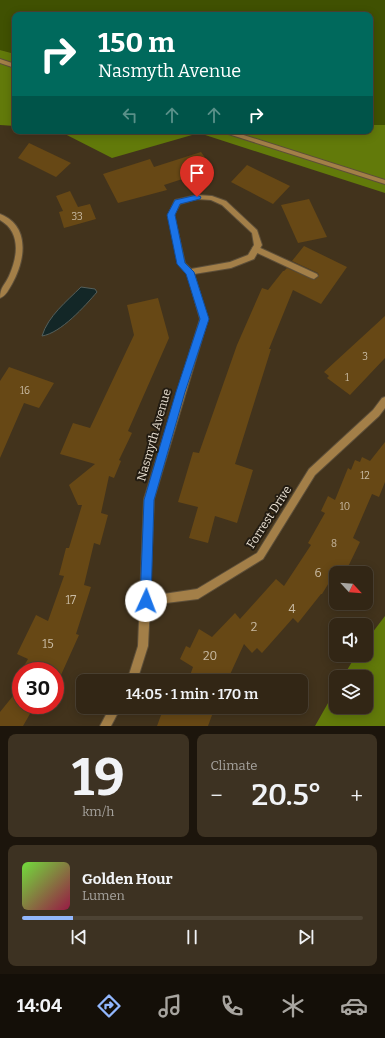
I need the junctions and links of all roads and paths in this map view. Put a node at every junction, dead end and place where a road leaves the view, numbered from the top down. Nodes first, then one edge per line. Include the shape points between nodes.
1 (0, 61) edge
2 (12, 65) edge
3 (233, 134) edge
4 (385, 182) edge
5 (0, 217) edge
6 (256, 248) junction
7 (190, 272) junction
8 (314, 276) dead end
9 (0, 296) edge
10 (385, 401) edge
11 (146, 601) junction
12 (134, 674) edge
13 (112, 714) edge
14 (105, 726) edge

1 - 2 street
3 - 4 street
5 - 9 street via 16,229 20,246 17,266
6 - 7 street via 251,257 231,265
6 - 7 street, Nasmyth Avenue via 258,245 255,232 224,203 212,198 197,197 177,202 171,215 182,264
6 - 8 street
7 - 11 street, Nasmyth Avenue via 204,319 149,500
10 - 11 street, Forrest Drive via 376,413 312,472 260,556 198,594
11 - 12 street, Nasmyth Avenue via 143,646
13 - 14 street

